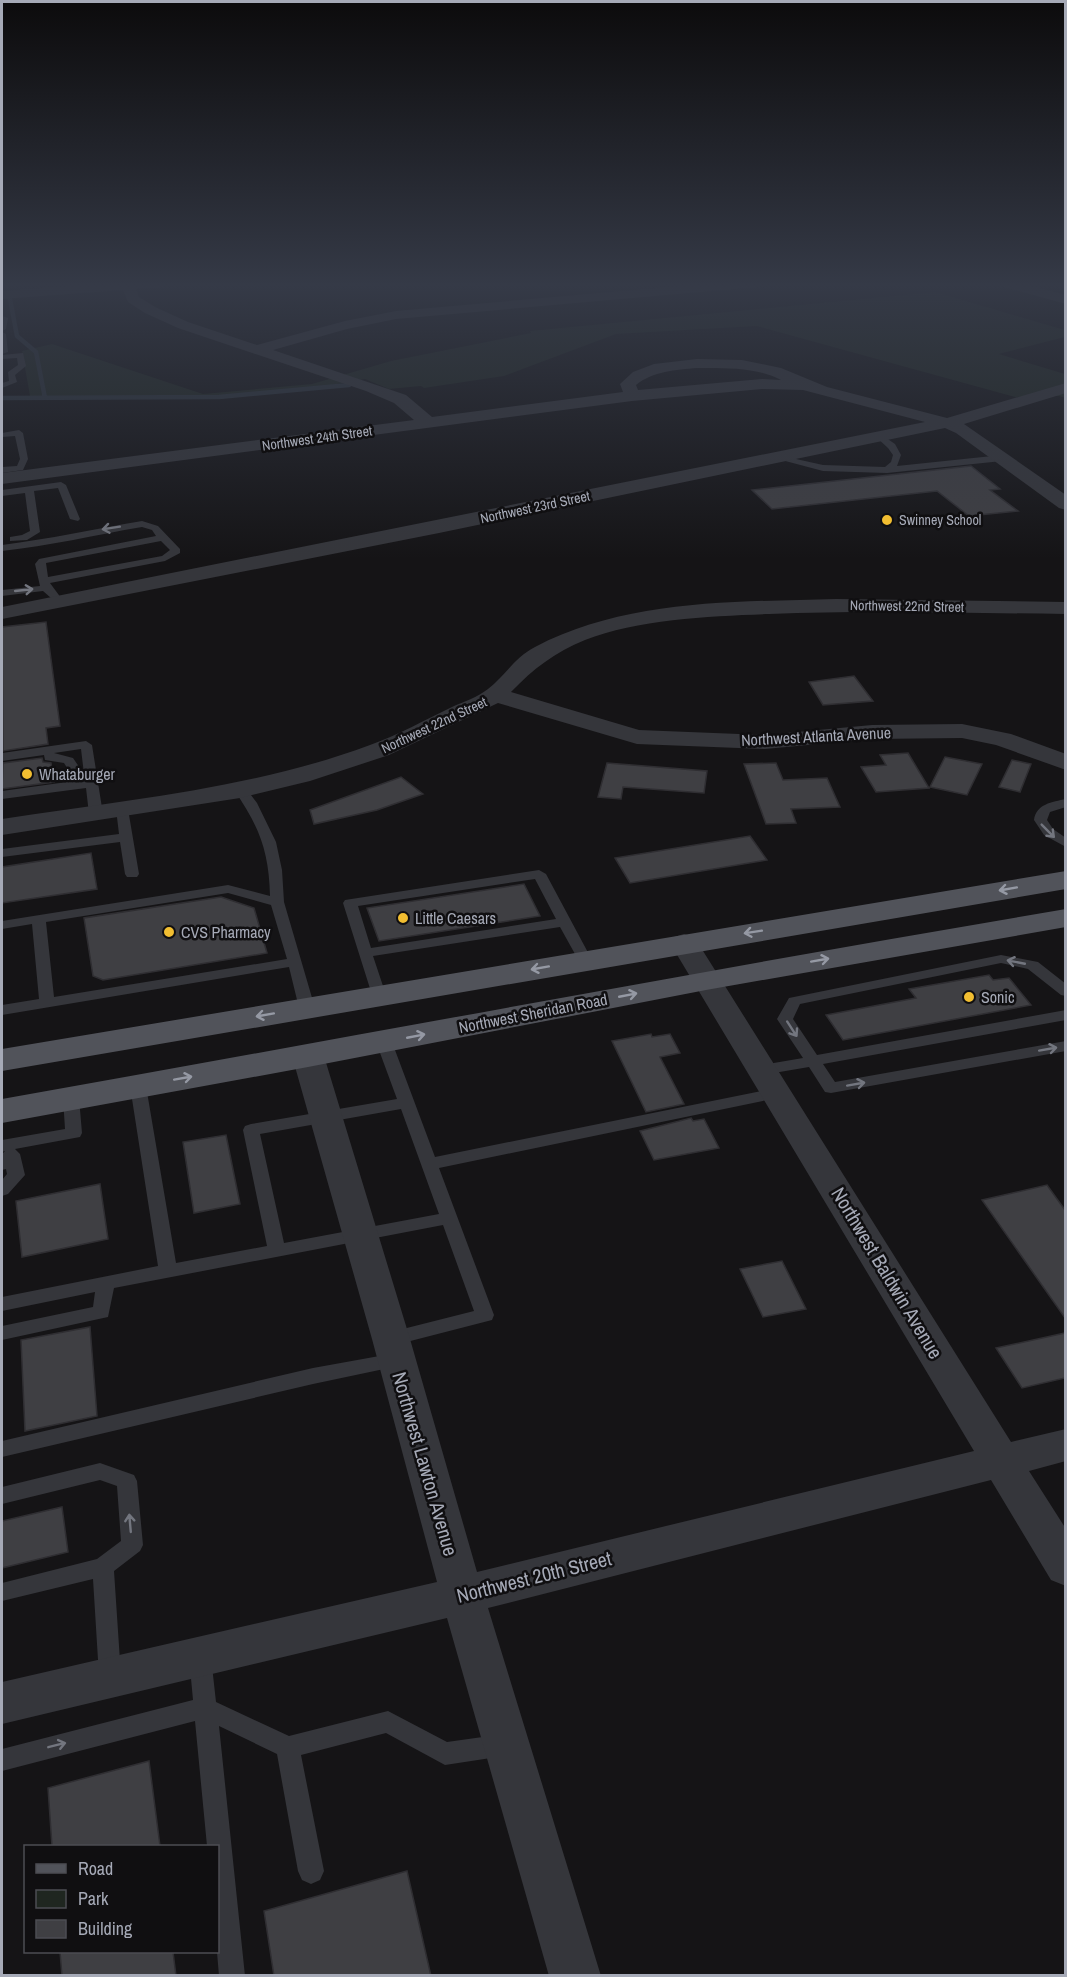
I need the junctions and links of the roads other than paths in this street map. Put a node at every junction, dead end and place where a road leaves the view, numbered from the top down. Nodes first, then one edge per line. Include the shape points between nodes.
1 (11, 375) edge
2 (333, 375) edge
3 (640, 375) edge
4 (784, 375) edge
5 (803, 385) junction
6 (2, 386) edge
7 (1065, 387) edge
8 (632, 396) junction
9 (429, 423) junction
10 (947, 423) junction
11 (879, 436) junction
12 (4, 438) edge
13 (778, 458) junction
14 (1002, 458) junction
15 (9, 461) dead end
16 (887, 470) junction
17 (16, 476) edge
18 (1031, 477) junction
19 (1056, 477) dead end
20 (2, 493) edge
21 (1065, 504) edge
22 (75, 519) dead end
23 (164, 537) junction
24 (2, 540) edge
25 (2, 548) edge
26 (134, 564) junction
27 (151, 584) junction
28 (49, 590) junction
29 (2, 593) edge
30 (1065, 608) edge
31 (2, 613) edge
32 (496, 695) junction
33 (2, 757) edge
34 (2, 762) edge
35 (1065, 763) edge
36 (92, 783) junction
37 (71, 786) junction
38 (240, 790) junction
39 (2, 795) edge
40 (1065, 803) edge
41 (122, 809) junction
42 (96, 814) junction
43 (2, 827) edge
44 (126, 837) junction
45 (1065, 843) edge
46 (2, 854) edge
47 (132, 874) dead end
48 (1065, 879) edge
49 (277, 902) junction
50 (39, 919) junction
51 (1065, 919) edge
52 (564, 922) junction
53 (2, 925) edge
54 (684, 943) junction
55 (365, 953) junction
56 (585, 960) junction
57 (295, 963) junction
58 (706, 980) junction
59 (1065, 991) edge
60 (378, 995) junction
61 (47, 1002) junction
62 (307, 1008) junction
63 (2, 1010) edge
64 (1065, 1015) edge
65 (384, 1042) junction
66 (1065, 1046) edge
67 (308, 1056) junction
68 (2, 1060) edge
69 (812, 1061) junction
70 (769, 1082) junction
71 (138, 1086) junction
72 (71, 1098) junction
73 (407, 1103) junction
74 (2, 1111) edge
75 (325, 1118) junction
76 (4, 1155) edge
77 (429, 1164) junction
78 (2, 1190) edge
79 (449, 1218) junction
80 (358, 1236) junction
81 (277, 1251) junction
82 (168, 1271) junction
83 (106, 1283) junction
84 (2, 1304) edge
85 (2, 1333) edge
86 (394, 1350) junction
87 (1065, 1445) edge
88 (2, 1449) edge
89 (1002, 1461) junction
90 (2, 1495) edge
91 (103, 1567) junction
92 (1065, 1567) edge
93 (2, 1592) edge
94 (462, 1595) junction
95 (200, 1657) junction
96 (110, 1678) junction
97 (2, 1703) edge
98 (205, 1708) junction
99 (507, 1745) junction
100 (288, 1747) junction
101 (2, 1760) edge
102 (219, 1845) edge
103 (219, 1847) edge
104 (311, 1871) dead end
105 (232, 1976) edge
106 (575, 1976) edge

1 - 6 lane via 13,382
2 - 9 street via 400,399
3 - 8 street, Northwest 24th Street via 628,384
4 - 5 street, Northwest 24th Street
5 - 8 street, Northwest 24th Street via 762,384
5 - 10 street, Northwest 24th Street
7 - 10 street, Northwest 23rd Street
8 - 9 street, Northwest 24th Street
9 - 17 street, Northwest 24th Street
10 - 11 street, Northwest 23rd Street
10 - 14 street, Northwest 24th Street
11 - 13 street, Northwest 23rd Street
11 - 16 lane via 897,455
12 - 17 lane via 19,433
13 - 16 lane via 823,468
13 - 27 street, Northwest 23rd Street
14 - 16 lane
14 - 18 street, Northwest 24th Street
15 - 17 lane
17 - 20 lane
17 - 22 lane via 61,486
17 - 24 lane via 35,532 24,538
18 - 19 street
18 - 21 street, Northwest 24th Street
23 -> 25 lane via 155,528 142,524
23 - 26 lane via 176,551 173,555
23 - 28 lane via 44,561 40,564
26 - 27 lane
26 - 28 lane
27 - 28 street, Northwest 23rd Street
29 -> 28 lane
28 - 31 street, Northwest 23rd Street
30 - 32 street, Northwest 22nd Street via 836,604 716,609 621,622 577,635 540,653
32 - 35 street, Northwest Atlanta Avenue via 637,737 765,742 872,732 962,731 1002,739
32 - 38 street, Northwest 22nd Street via 380,750 301,776
33 - 36 lane via 86,745
34 - 37 lane via 68,758 76,765 79,777
36 - 37 lane
36 - 42 lane
37 - 39 lane
38 - 41 street, Northwest 22nd Street
38 - 49 lane via 257,810 269,837 274,853
40 -> 45 lane via 1048,807 1039,819 1047,833
41 - 42 street, Northwest 22nd Street
41 - 44 lane
42 - 43 street, Northwest 22nd Street
44 - 46 lane
44 - 47 lane
48 -> 54 main road
49 - 50 lane via 228,889
49 - 57 lane
50 - 53 lane
50 - 61 lane
58 -> 51 main road, Northwest Sheridan Road
52 - 55 lane
52 - 55 lane via 539,874 350,903
52 - 56 lane
54 - 56 main road
54 - 58 street, Northwest Baldwin Avenue
55 - 60 lane
56 -> 60 main road
57 - 61 lane
57 - 62 lane
65 -> 58 main road, Northwest Sheridan Road
58 - 70 street, Northwest Baldwin Avenue
59 -> 69 lane via 1033,965 1001,959 794,1001 785,1019
60 - 62 main road
61 - 63 lane
62 -> 68 main road
64 - 69 lane
65 - 67 main road, Northwest Sheridan Road
65 - 73 lane
69 -> 66 lane via 831,1088
71 -> 67 main road, Northwest Sheridan Road
67 - 75 street, Northwest Lawton Avenue
69 - 70 lane
70 - 77 lane
70 - 89 street, Northwest Baldwin Avenue
71 - 72 main road, Northwest Sheridan Road
71 - 82 lane
72 - 74 main road, Northwest Sheridan Road
72 - 76 lane via 74,1133 29,1140
73 - 75 lane
73 - 77 lane
75 - 80 street, Northwest Lawton Avenue
75 - 81 lane via 251,1130
76 - 78 lane via 16,1175
77 - 79 lane
79 - 80 lane
79 - 86 lane via 485,1315
80 - 81 lane
80 - 86 street, Northwest Lawton Avenue
81 - 82 lane
82 - 83 lane
83 - 84 lane
83 - 85 lane via 101,1312
86 - 88 lane via 312,1376
86 - 94 street, Northwest Lawton Avenue
87 - 89 street, Northwest 20th Street
89 - 92 street, Northwest Baldwin Avenue
89 - 94 street, Northwest 20th Street
91 -> 90 lane via 132,1545 127,1481 100,1471
91 - 93 lane
91 - 96 lane
94 - 95 street, Northwest 20th Street
94 - 99 street, Northwest Lawton Avenue
95 - 96 street, Northwest 20th Street
95 - 98 lane
96 - 97 street, Northwest 20th Street
98 - 100 lane
101 -> 98 lane
98 - 102 lane
99 - 100 lane via 445,1754 388,1722
99 - 106 street, Northwest Lawton Avenue
100 - 104 lane
103 - 105 lane

